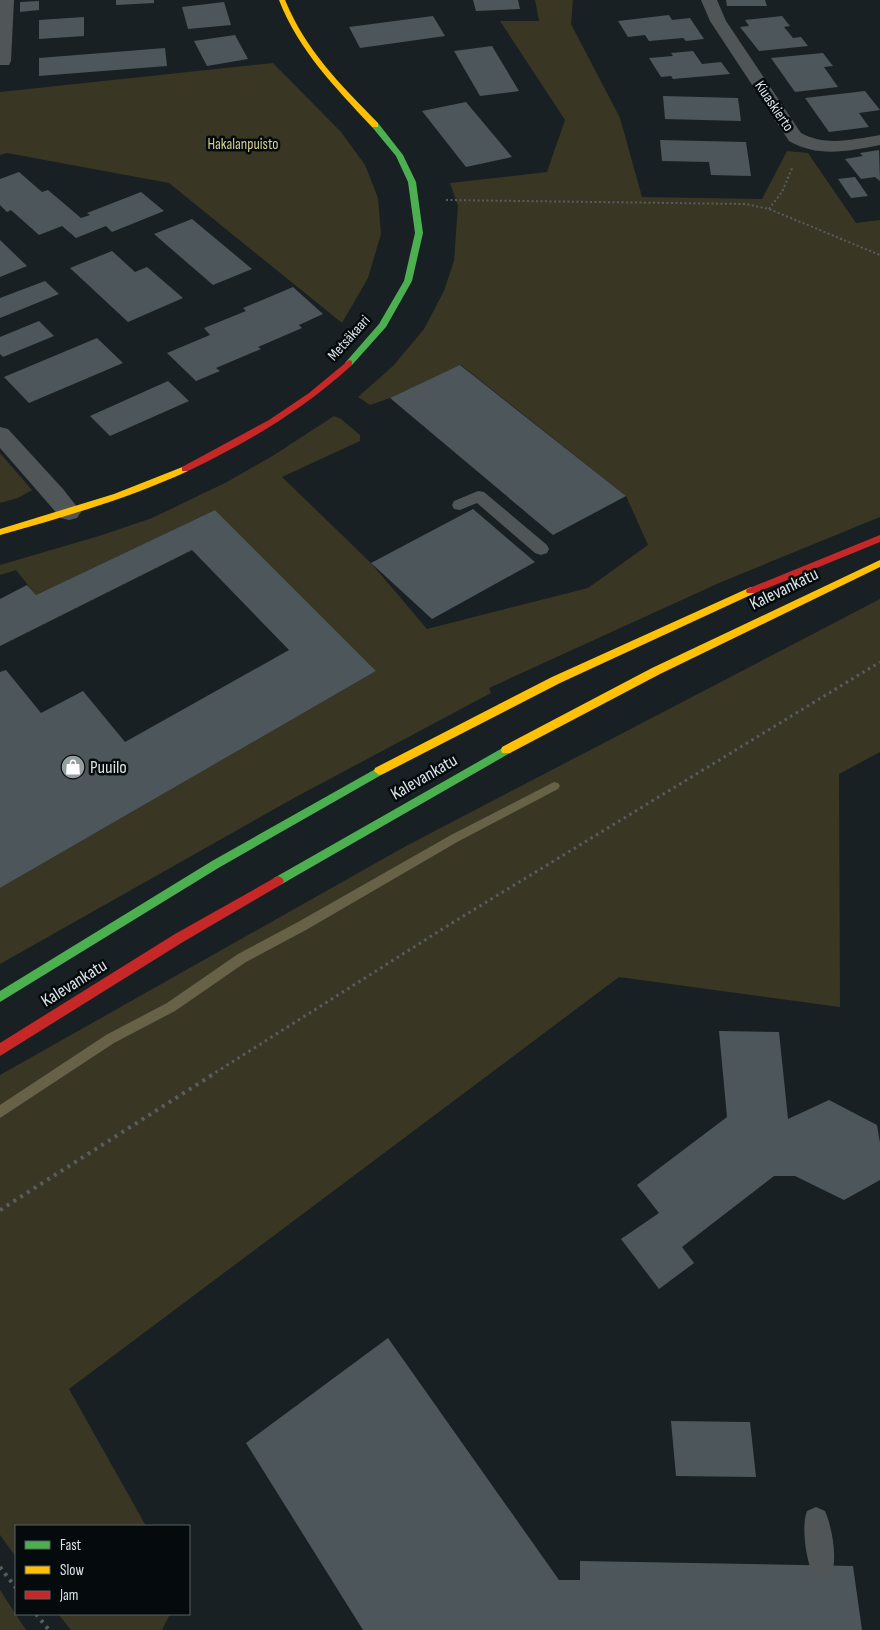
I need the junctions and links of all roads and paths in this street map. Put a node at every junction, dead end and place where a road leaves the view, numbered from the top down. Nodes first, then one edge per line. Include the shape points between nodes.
1 (6, 0) edge
2 (282, 0) edge
3 (709, 0) edge
4 (3, 61) dead end
5 (880, 140) edge
6 (802, 143) junction
7 (447, 209) dead end
8 (769, 209) junction
9 (880, 255) edge
10 (0, 434) edge
11 (460, 505) dead end
12 (69, 512) junction
13 (0, 532) edge
14 (880, 538) edge
15 (541, 549) dead end
16 (880, 563) edge
17 (880, 662) edge
18 (0, 997) edge
19 (0, 1050) edge
20 (0, 1210) edge
21 (816, 1520) dead end
22 (822, 1566) dead end
23 (0, 1567) edge
24 (15, 1587) edge
25 (37, 1615) edge
26 (48, 1630) edge

1 - 4 street
2 - 12 main road, Metsäkaari via 298,38 310,56 388,140 405,165 417,201 420,229 410,275 393,311 363,347 337,374 304,400 228,448 168,477
3 - 6 street, Kiuaskierto via 718,21
5 - 6 street, Kiuaskierto via 833,146
6 - 8 path via 782,192
7 - 8 path via 445,200 746,204
8 - 9 path
10 - 12 street
11 - 15 lane via 478,496
12 - 13 main road, Metsäkaari
14 - 18 main road, Kalevankatu via 698,614 500,708 246,846
16 - 19 main road, Kalevankatu via 532,735 179,938
17 - 20 path via 452,923
21 - 22 lane
23 - 24 path
25 - 26 path

